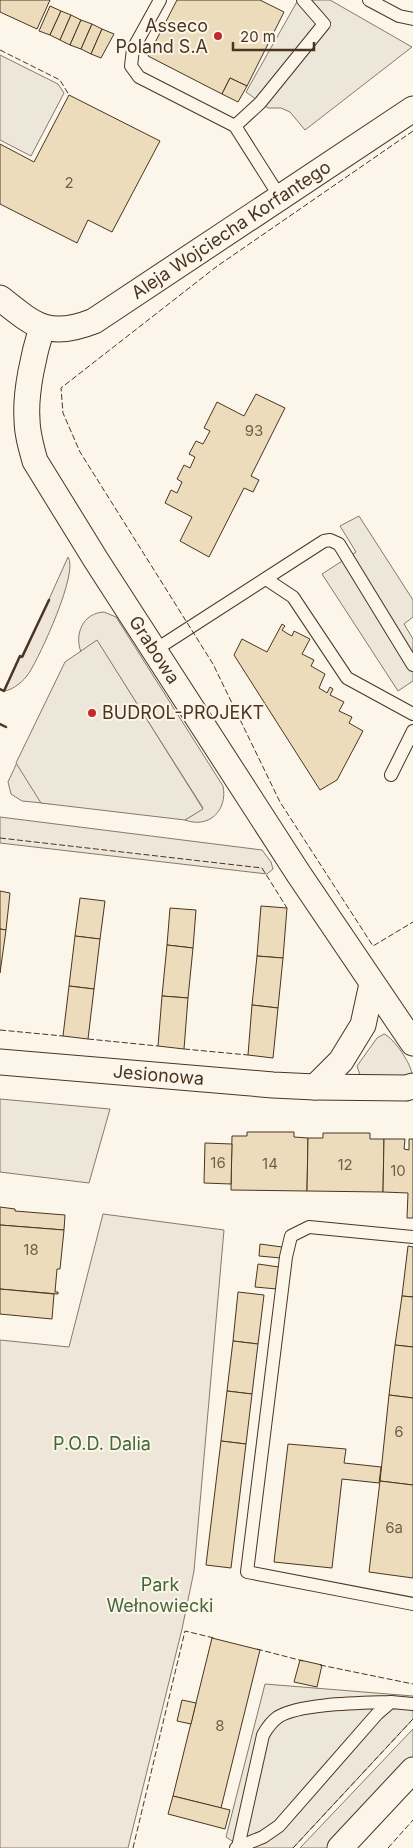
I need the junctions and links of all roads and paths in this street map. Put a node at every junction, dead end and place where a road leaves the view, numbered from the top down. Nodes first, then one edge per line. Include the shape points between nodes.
1 (160, 0) edge
2 (303, 0) edge
3 (369, 0) edge
4 (413, 20) edge
5 (413, 110) edge
6 (235, 126) junction
7 (280, 197) junction
8 (0, 298) edge
9 (42, 328) junction
10 (266, 578) junction
11 (155, 650) junction
12 (413, 665) edge
13 (413, 714) edge
14 (413, 731) edge
15 (391, 775) dead end
16 (372, 984) junction
17 (413, 1044) edge
18 (0, 1062) edge
19 (413, 1086) edge
20 (315, 1087) junction
21 (413, 1237) edge
22 (413, 1604) edge
23 (391, 1702) junction
24 (413, 1704) edge
25 (413, 1770) edge
26 (237, 1847) edge
27 (340, 1848) edge

1 - 6 lane via 133,49 131,66 139,77
2 - 6 lane via 324,24 260,103
3 - 4 lane
5 - 7 street, Aleja Wojciecha Korfantego
6 - 7 lane
7 - 9 street, Aleja Wojciecha Korfantego via 94,320 63,330
8 - 9 street
9 - 11 street, Grabowa via 26,420 35,461
10 - 11 lane
10 - 12 lane via 324,541 339,544
10 - 13 lane via 293,597 347,678
11 - 16 street, Grabowa
14 - 15 lane
16 - 17 street, Grabowa
16 - 20 street via 363,1025 341,1062
18 - 20 street, Jesionowa
19 - 20 street, Jesionowa
21 - 22 lane via 309,1227 291,1236 247,1572
23 - 24 lane
23 - 26 lane via 280,1826
23 - 26 lane via 342,1704 291,1711 278,1717 263,1735
25 - 27 street

